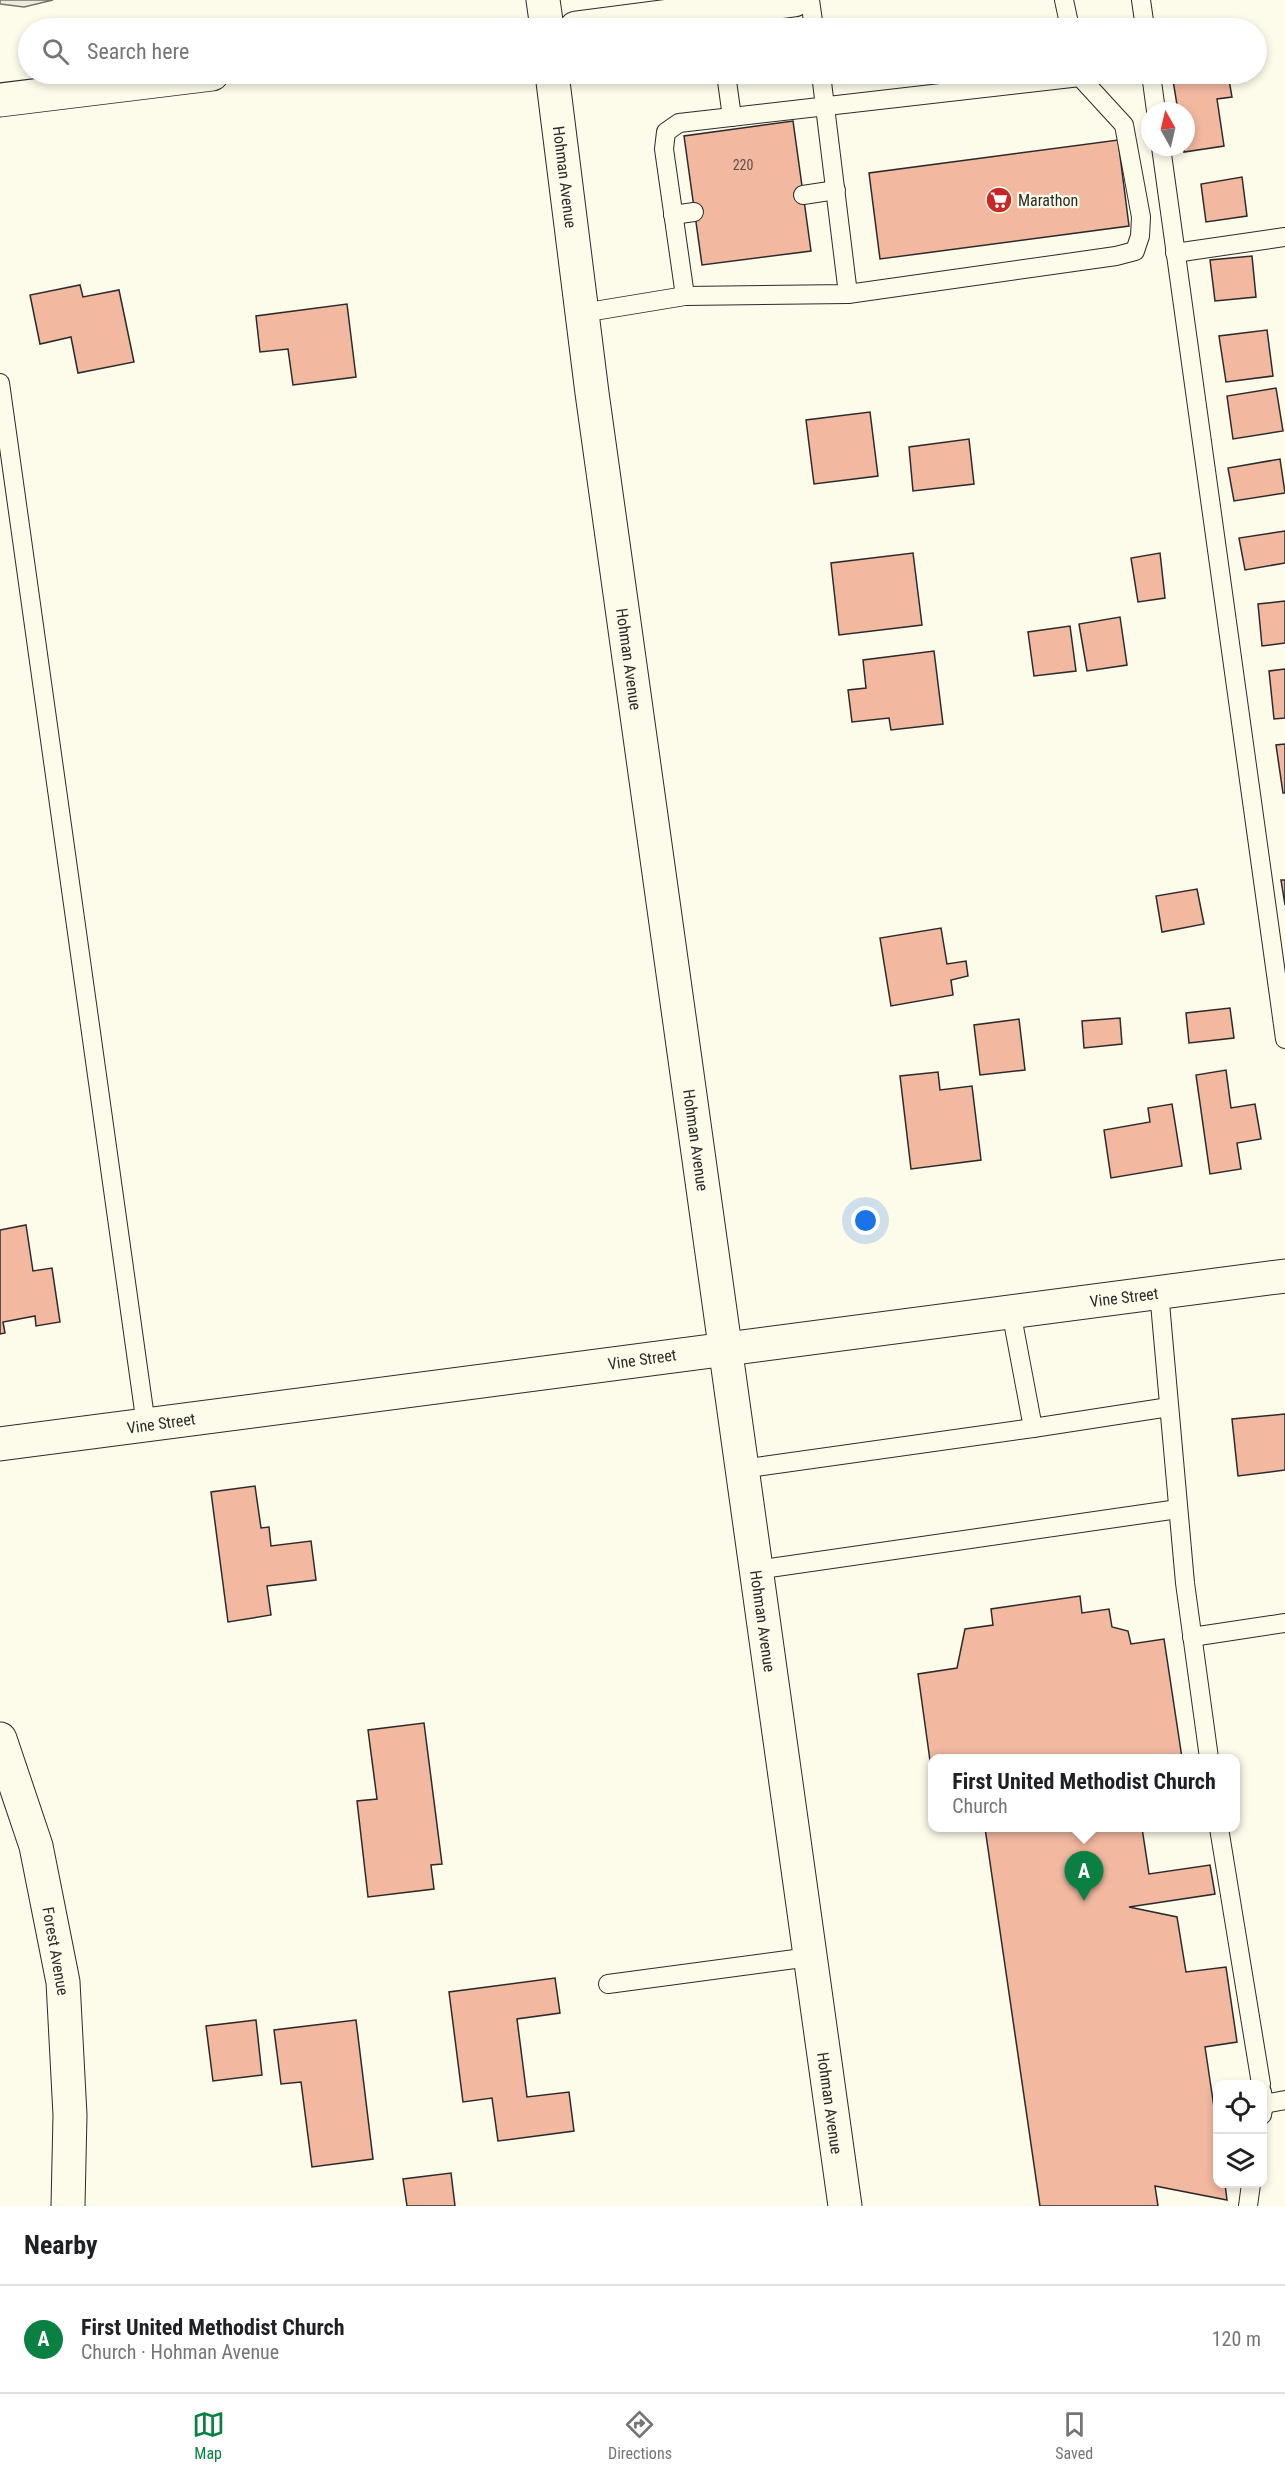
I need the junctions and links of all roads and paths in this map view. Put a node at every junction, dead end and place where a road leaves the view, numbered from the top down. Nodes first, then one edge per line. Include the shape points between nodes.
1 (543, 0) edge
2 (794, 0) edge
3 (810, 0) edge
4 (1064, 0) edge
5 (1141, 0) edge
6 (546, 18) edge
7 (722, 18) edge
8 (813, 18) edge
9 (1068, 18) edge
10 (1144, 18) edge
11 (130, 84) edge
12 (553, 84) edge
13 (727, 84) edge
14 (822, 84) edge
15 (1005, 84) edge
16 (1087, 84) edge
17 (1152, 84) edge
18 (0, 100) edge
19 (1155, 102) edge
20 (825, 106) junction
21 (732, 117) junction
22 (1162, 156) edge
23 (836, 190) junction
24 (803, 195) dead end
25 (694, 212) dead end
26 (673, 215) junction
27 (1285, 237) edge
28 (1175, 253) junction
29 (848, 294) junction
30 (685, 296) junction
31 (582, 313) junction
32 (0, 382) edge
33 (1285, 1040) edge
34 (1285, 1276) edge
35 (1160, 1292) junction
36 (1011, 1311) junction
37 (725, 1348) junction
38 (1168, 1407) junction
39 (147, 1425) junction
40 (1034, 1428) junction
41 (0, 1444) edge
42 (742, 1469) junction
43 (1178, 1509) junction
44 (756, 1570) junction
45 (1285, 1623) edge
46 (1192, 1636) junction
47 (0, 1739) edge
48 (1208, 1754) edge
49 (1220, 1832) edge
50 (810, 1957) junction
51 (608, 1984) dead end
52 (1260, 2080) edge
53 (1285, 2100) edge
54 (1267, 2103) edge
55 (1250, 2188) edge
56 (68, 2206) edge
57 (845, 2206) edge
58 (1248, 2206) edge

1 - 6 main road
2 - 7 main road
3 - 8 lane
4 - 9 lane
5 - 10 lane
11 - 18 main road
12 - 31 main road, Hohman Avenue
13 - 21 lane
14 - 20 lane
15 - 20 lane
16 - 29 lane via 1124,125 1141,217 1135,251
17 - 19 lane
20 - 21 lane
20 - 23 lane
21 - 26 lane via 679,123 666,132 664,149
22 - 28 lane
23 - 24 lane
23 - 29 lane
25 - 26 lane
26 - 30 lane
27 - 28 lane
28 - 33 lane
29 - 30 lane
30 - 31 lane
31 - 37 main road, Hohman Avenue
32 - 39 lane
34 - 35 main road, Vine Street
35 - 36 main road, Vine Street
35 - 38 lane
36 - 37 main road, Vine Street
36 - 40 lane
37 - 39 main road, Vine Street
37 - 42 main road, Hohman Avenue
38 - 40 lane
38 - 43 lane
39 - 41 main road, Vine Street
40 - 42 lane
42 - 44 main road, Hohman Avenue
43 - 44 lane
43 - 46 lane
44 - 50 main road, Hohman Avenue
45 - 46 lane
46 - 48 lane
47 - 56 main road, Forest Avenue via 36,1846 63,1982 70,2115
49 - 52 lane
50 - 51 lane
50 - 57 main road, Hohman Avenue
53 - 54 lane
55 - 58 lane

